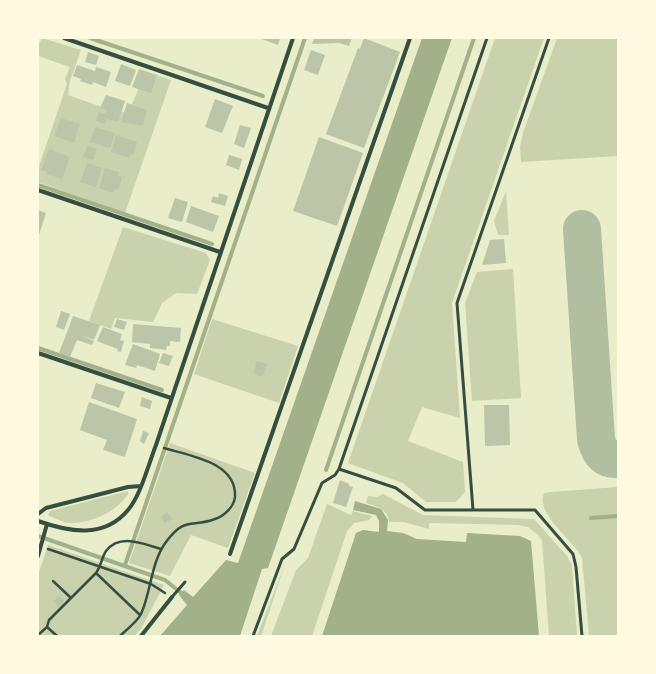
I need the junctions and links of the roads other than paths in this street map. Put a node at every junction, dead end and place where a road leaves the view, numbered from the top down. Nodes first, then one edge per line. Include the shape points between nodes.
1 (64, 38) edge
2 (293, 38) edge
3 (410, 38) edge
4 (487, 38) edge
5 (549, 38) edge
6 (268, 108) junction
7 (38, 190) edge
8 (220, 252) junction
9 (38, 353) edge
10 (171, 398) junction
11 (339, 469) junction
12 (141, 486) junction
13 (474, 510) junction
14 (38, 514) edge
15 (38, 521) edge
16 (47, 526) junction
17 (230, 554) dead end
18 (38, 556) edge
19 (185, 582) dead end
20 (172, 597) joint
21 (141, 636) edge
22 (253, 636) edge
23 (582, 636) edge

1 - 6 street
2 - 6 street
3 - 17 street
4 - 11 lane
5 - 13 lane via 457,303
6 - 8 street
7 - 8 street
8 - 10 street
9 - 10 street
10 - 12 street
11 - 13 lane via 396,488 425,510
11 - 22 lane via 335,476 322,483 294,549 282,558
12 - 14 street via 46,508
12 - 16 street via 129,510 111,523 92,531
13 - 23 lane via 535,510 562,541 573,554 576,567
15 - 16 street
16 - 18 street
19 - 20 lane
20 - 21 street

